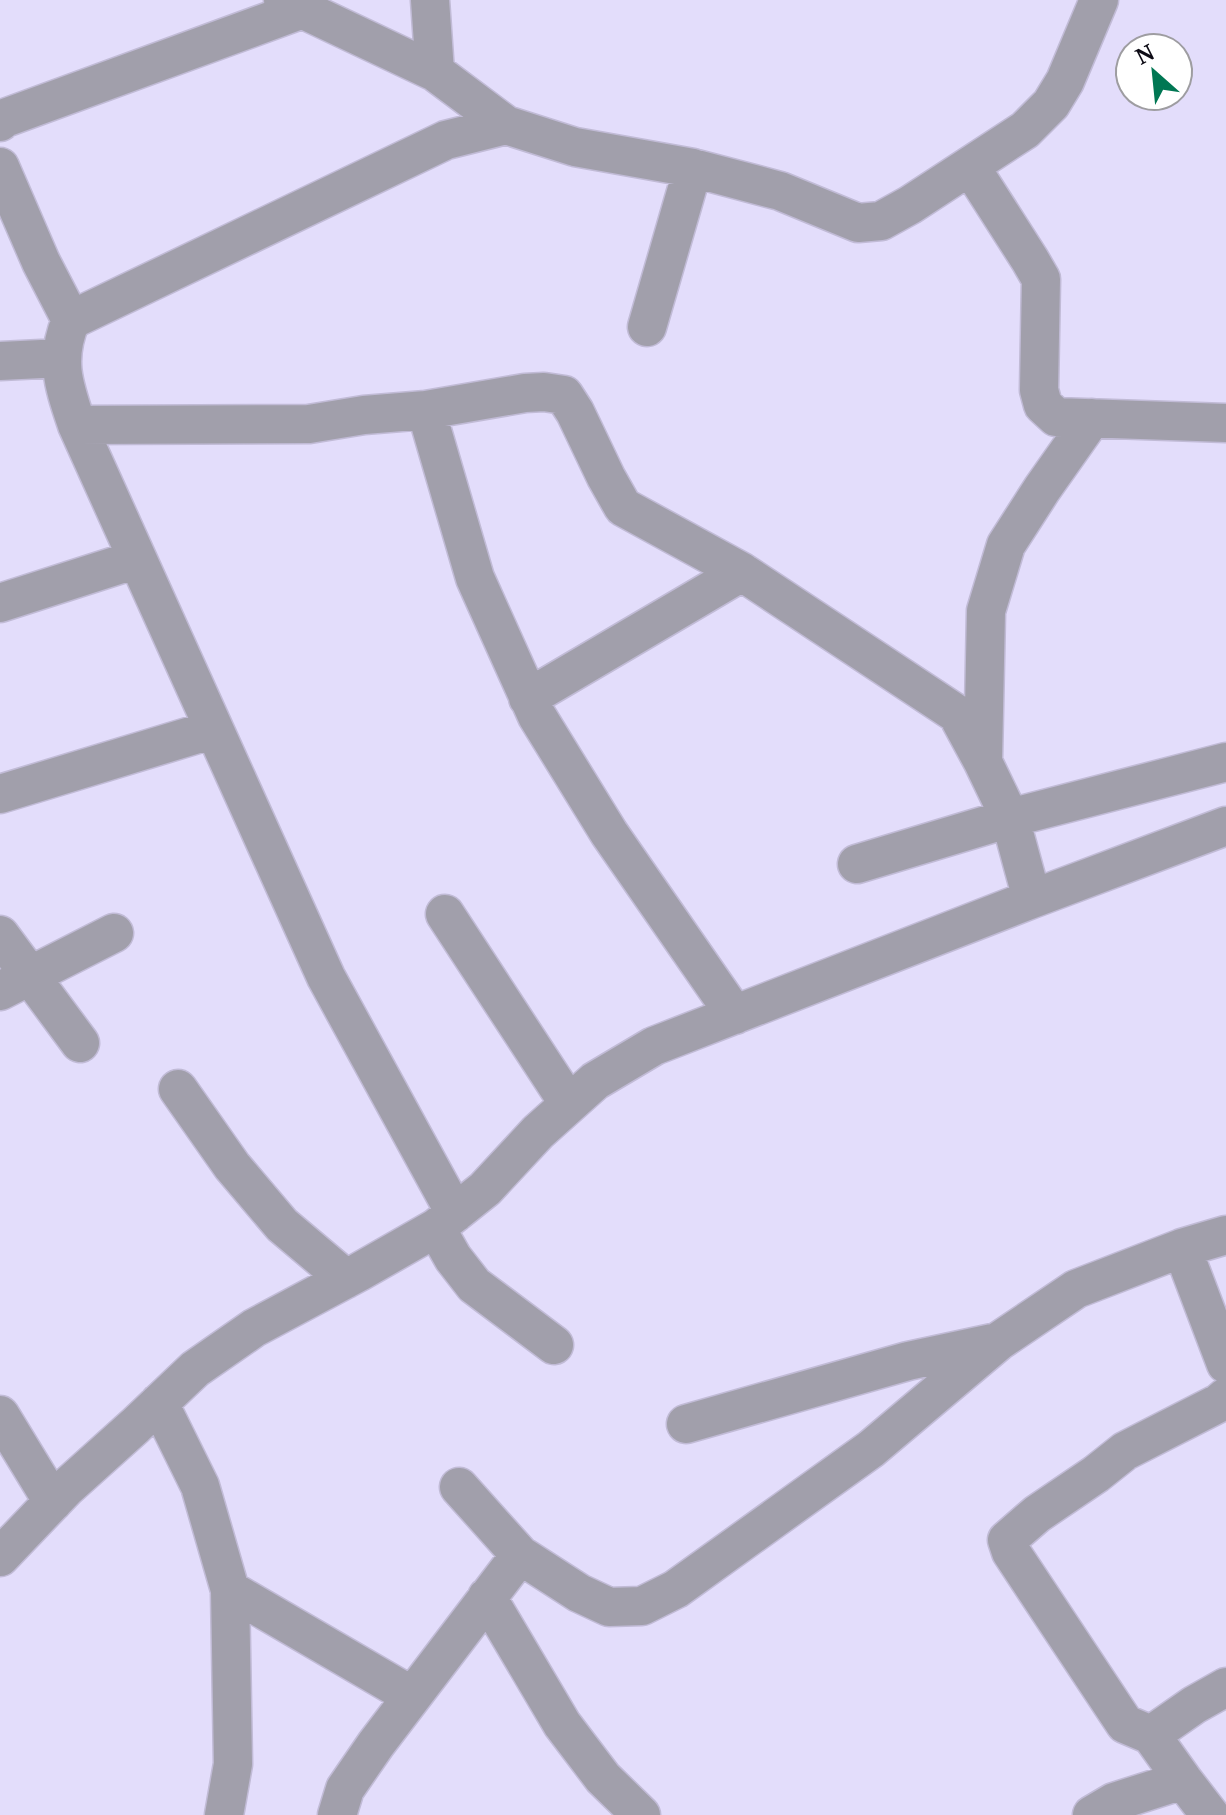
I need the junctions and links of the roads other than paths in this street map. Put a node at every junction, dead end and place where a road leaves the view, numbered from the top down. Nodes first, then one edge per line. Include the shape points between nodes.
1 (430, 0) edge
2 (1099, 0) edge
3 (293, 5) edge
4 (435, 72) junction
5 (0, 122) edge
6 (506, 125) junction
7 (970, 166) junction
8 (0, 167) edge
9 (693, 168) junction
10 (71, 320) junction
11 (647, 327) dead end
12 (62, 358) junction
13 (0, 361) edge
14 (426, 410) junction
15 (1092, 418) junction
16 (1226, 423) edge
17 (77, 425) junction
18 (137, 559) junction
19 (742, 572) junction
20 (0, 603) edge
21 (528, 698) junction
22 (214, 729) junction
23 (983, 762) junction
24 (1226, 762) edge
25 (0, 794) edge
26 (1010, 818) junction
27 (1226, 826) edge
28 (857, 864) dead end
29 (1032, 899) junction
30 (445, 914) dead end
31 (114, 933) dead end
32 (0, 935) edge
33 (15, 983) edge
34 (735, 1015) junction
35 (80, 1043) dead end
36 (178, 1089) dead end
37 (569, 1104) junction
38 (446, 1220) junction
39 (1226, 1235) edge
40 (1182, 1248) junction
41 (346, 1279) junction
42 (999, 1341) junction
43 (554, 1345) dead end
44 (1226, 1364) edge
45 (1226, 1397) edge
46 (159, 1403) junction
47 (0, 1415) edge
48 (686, 1424) dead end
49 (459, 1487) dead end
50 (53, 1502) junction
51 (520, 1555) junction
52 (0, 1557) edge
53 (230, 1590) junction
54 (487, 1597) junction
55 (1226, 1687) edge
56 (412, 1696) junction
57 (1151, 1735) junction
58 (1183, 1780) junction
59 (224, 1815) edge
60 (337, 1815) edge
61 (641, 1815) edge
62 (1092, 1815) edge
63 (1210, 1815) edge

1 - 4 street
2 - 7 street via 1051,104 1025,130
3 - 4 street
3 - 5 street
4 - 6 street
6 - 9 street via 575,147
6 - 10 street via 446,140
7 - 9 street via 881,221 858,223 780,191
7 - 15 street via 1041,279 1043,405 1056,417
8 - 10 street
9 - 11 street
10 - 12 street
12 - 13 street
12 - 17 street via 64,387
14 - 17 street via 309,424
14 - 19 street via 525,393 564,395 623,507
14 - 21 street via 475,578
15 - 16 street
15 - 23 street via 1006,545 986,611
17 - 18 street
18 - 20 street
18 - 22 street
19 - 21 street
19 - 23 street via 957,714
21 - 34 street via 609,833
22 - 25 street
22 - 38 street via 326,977
23 - 26 street
24 - 26 street
26 - 28 street
26 - 29 street
27 - 29 street
29 - 34 street
30 - 37 street
31 - 33 street
32 - 33 street
33 - 35 street
34 - 37 street via 654,1046 595,1081
36 - 41 street via 282,1225
37 - 38 street via 485,1189
38 - 41 street
38 - 43 street via 453,1258 474,1285
39 - 40 street
40 - 42 street via 1076,1289
40 - 44 street
41 - 46 street via 254,1328 195,1369
42 - 48 street
42 - 51 street via 871,1449 676,1589 642,1606 609,1607
45 - 57 street via 1125,1451 1007,1540 1125,1724
46 - 50 street
46 - 53 street via 200,1486
47 - 50 street
49 - 51 street
50 - 52 street
51 - 54 street
53 - 56 street
53 - 59 street via 233,1764
54 - 56 street
54 - 61 street via 562,1724 603,1778
55 - 57 street
56 - 60 street via 345,1789
57 - 58 street
58 - 62 street via 1114,1802
58 - 63 street

